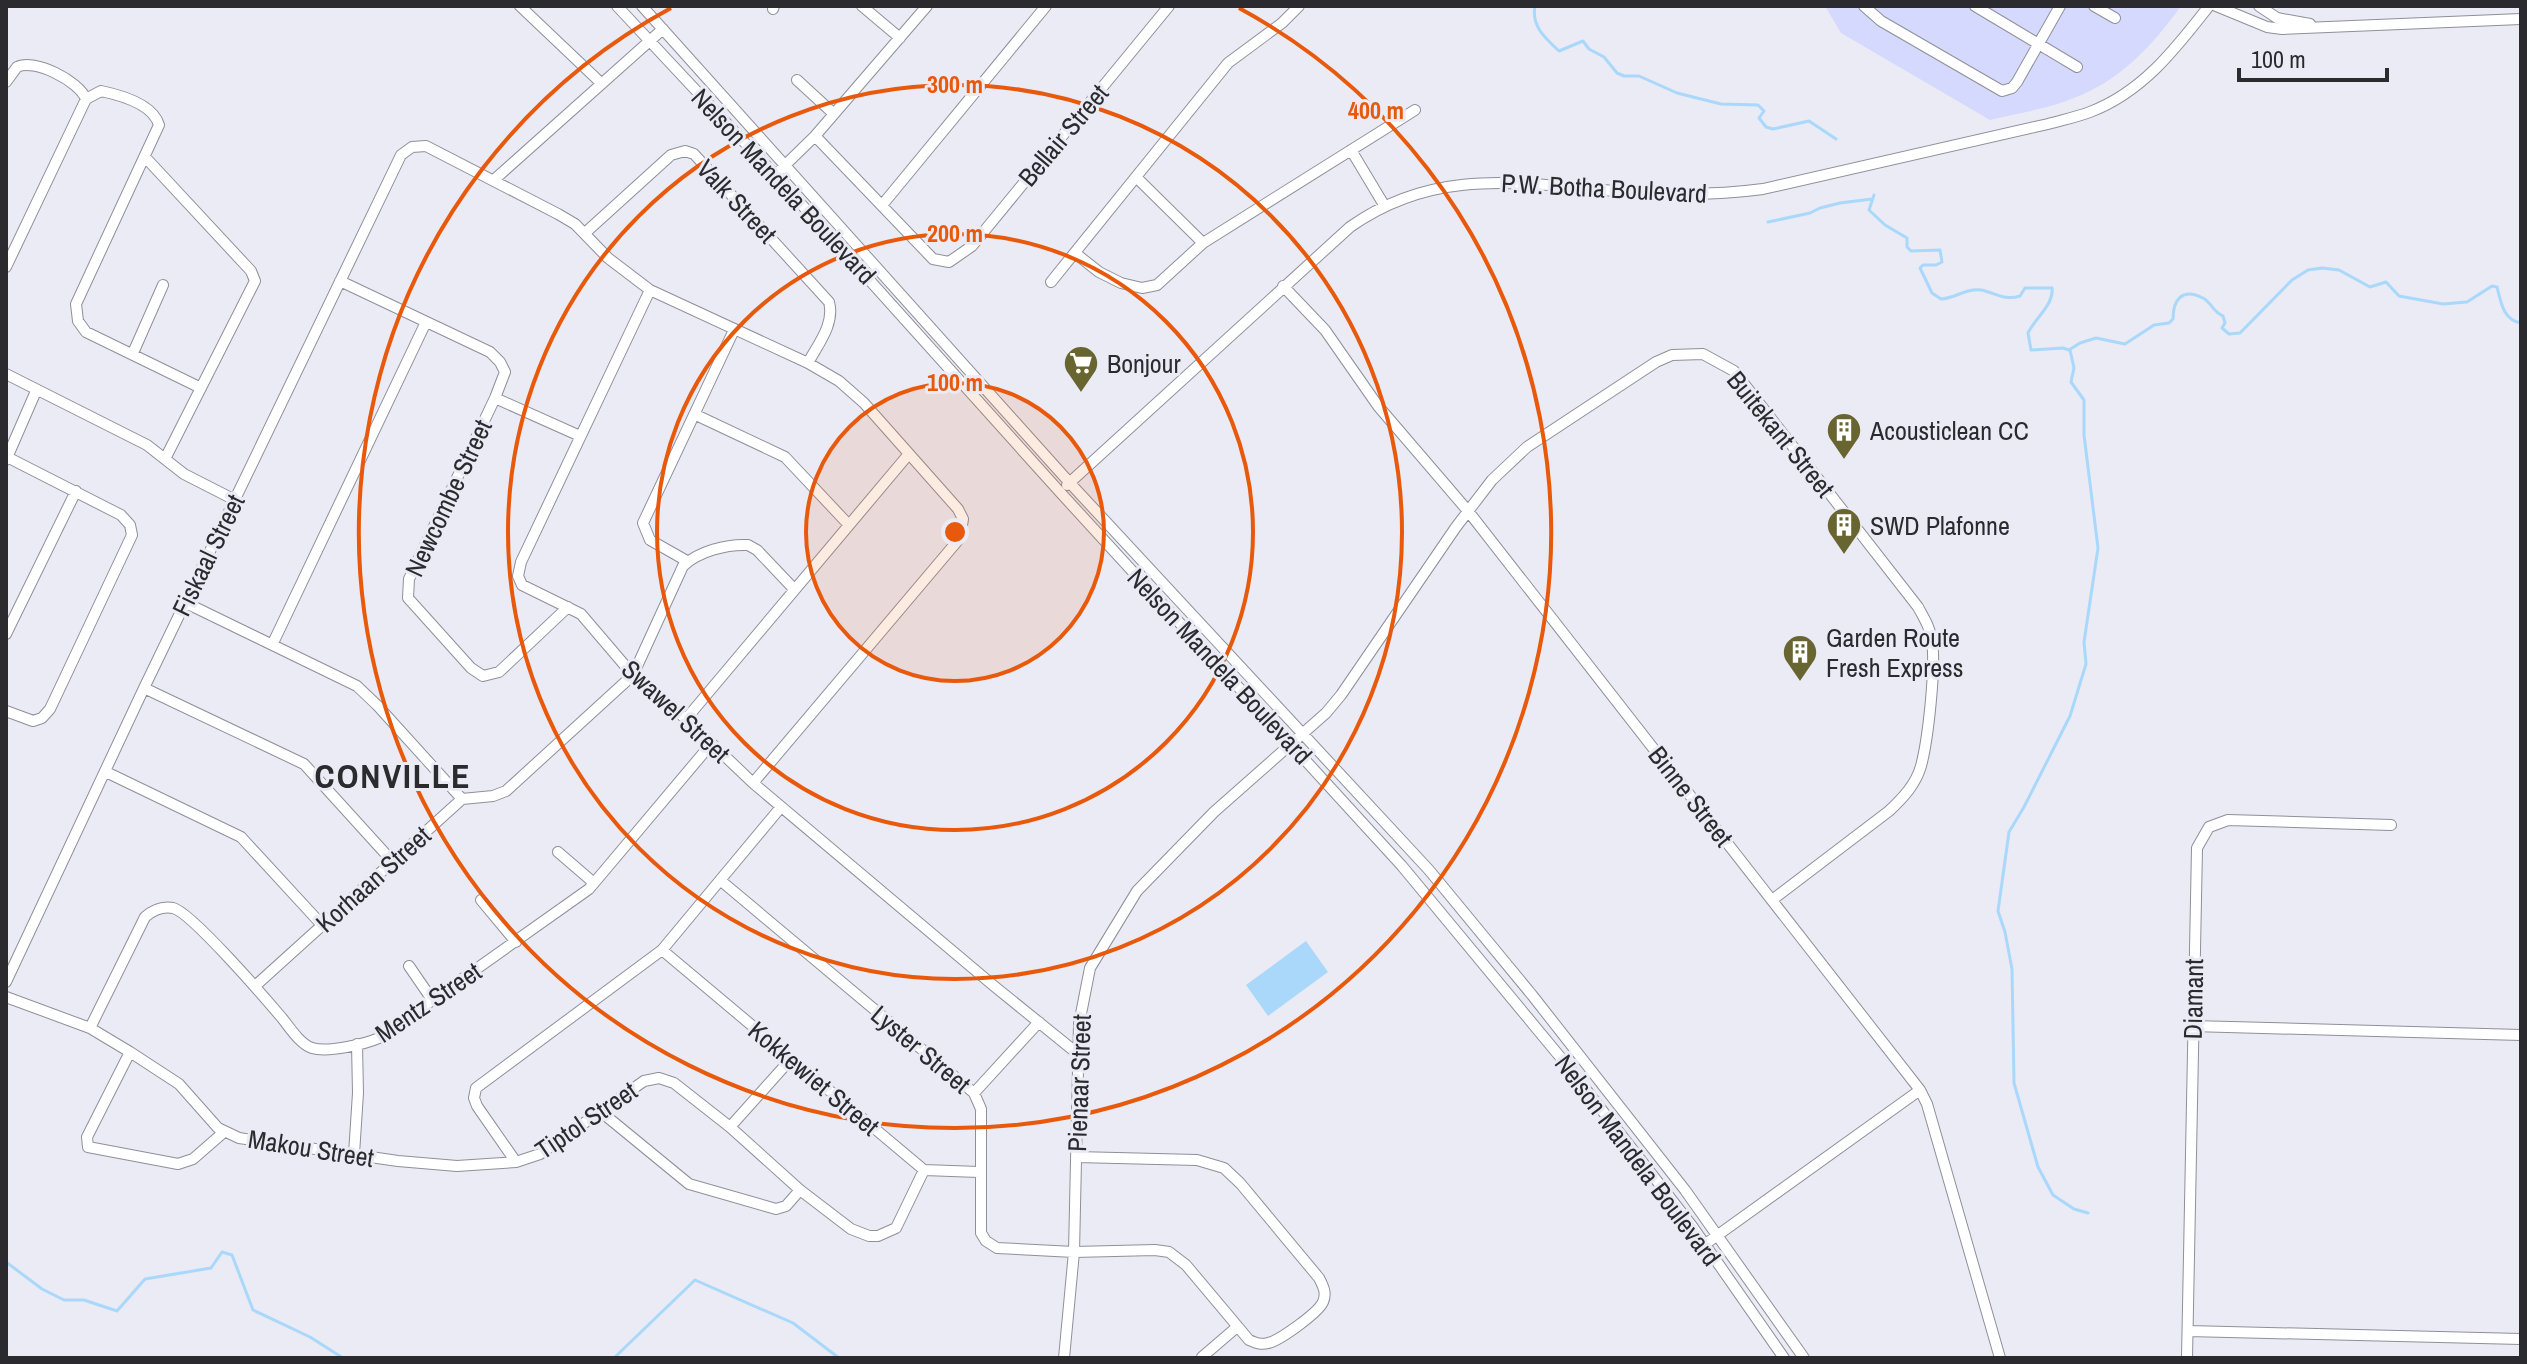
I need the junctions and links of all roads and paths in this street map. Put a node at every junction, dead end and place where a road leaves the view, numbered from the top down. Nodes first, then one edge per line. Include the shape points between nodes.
1 (520, 6) edge
2 (617, 6) edge
3 (642, 6) edge
4 (862, 6) edge
5 (927, 6) edge
6 (1046, 6) edge
7 (1169, 6) edge
8 (1299, 6) edge
9 (1864, 6) edge
10 (1975, 6) edge
11 (2060, 6) edge
12 (2094, 6) edge
13 (2209, 6) edge
14 (2216, 6) edge
15 (2259, 6) edge
16 (2115, 18) dead end
17 (2521, 19) edge
18 (2328, 26) junction
19 (663, 29) junction
20 (900, 38) junction
21 (650, 41) junction
22 (2038, 44) junction
23 (2077, 67) dead end
24 (797, 80) dead end
25 (6, 82) edge
26 (601, 83) junction
27 (86, 99) junction
28 (1415, 110) dead end
29 (834, 114) junction
30 (815, 136) junction
31 (1351, 150) junction
32 (145, 157) junction
33 (786, 165) junction
34 (775, 175) junction
35 (1137, 178) junction
36 (495, 179) junction
37 (883, 204) junction
38 (1384, 205) junction
39 (585, 233) junction
40 (1203, 243) junction
41 (1075, 253) junction
42 (6, 267) edge
43 (340, 281) junction
44 (1051, 282) dead end
45 (163, 285) dead end
46 (1283, 286) junction
47 (650, 290) junction
48 (900, 293) junction
49 (890, 302) junction
50 (426, 322) junction
51 (734, 330) junction
52 (133, 353) junction
53 (808, 363) junction
54 (971, 372) junction
55 (6, 374) edge
56 (961, 381) junction
57 (201, 388) junction
58 (36, 391) junction
59 (495, 398) junction
60 (696, 415) junction
61 (580, 436) junction
62 (908, 455) junction
63 (7, 459) edge
64 (165, 459) junction
65 (1069, 482) junction
66 (76, 491) junction
67 (1059, 491) junction
68 (235, 500) junction
69 (1468, 511) junction
70 (848, 524) junction
71 (687, 561) junction
72 (794, 589) junction
73 (186, 603) junction
74 (1185, 606) junction
75 (568, 607) junction
76 (1173, 616) junction
77 (6, 634) edge
78 (273, 643) junction
79 (633, 675) junction
80 (144, 688) junction
81 (6, 711) edge
82 (686, 719) junction
83 (1302, 734) junction
84 (711, 744) junction
85 (1291, 744) junction
86 (106, 772) junction
87 (753, 783) junction
88 (462, 799) junction
89 (781, 807) junction
90 (2391, 825) dead end
91 (558, 852) dead end
92 (393, 862) junction
93 (720, 880) junction
94 (594, 883) junction
95 (481, 900) dead end
96 (1772, 900) junction
97 (322, 925) junction
98 (516, 942) junction
99 (662, 950) junction
100 (409, 966) dead end
101 (6, 982) edge
102 (255, 986) junction
103 (6, 997) edge
104 (433, 1001) junction
105 (1039, 1022) junction
106 (2192, 1026) junction
107 (90, 1028) junction
108 (2521, 1035) edge
109 (357, 1044) junction
110 (130, 1052) junction
111 (1078, 1054) junction
112 (790, 1060) junction
113 (1920, 1090) junction
114 (974, 1093) junction
115 (600, 1111) junction
116 (730, 1127) junction
117 (224, 1132) junction
118 (354, 1154) junction
119 (1076, 1157) junction
120 (516, 1162) junction
121 (924, 1170) junction
122 (979, 1172) junction
123 (800, 1190) junction
124 (1718, 1235) junction
125 (1704, 1245) junction
126 (1074, 1252) junction
127 (1237, 1327) junction
128 (2188, 1331) junction
129 (2521, 1339) edge
130 (1202, 1357) edge
131 (1064, 1358) edge
132 (1784, 1358) edge
133 (1804, 1358) edge
134 (2000, 1358) edge
135 (2187, 1358) edge

1 - 26 street
2 - 21 street, Nelson Mandela Boulevard
3 - 19 street, Nelson Mandela Boulevard
4 - 20 street
5 - 20 street
6 - 37 street
7 - 37 street, Bellair Street via 963,254 949,262 933,259
8 - 35 street via 1228,63
9 - 22 street via 2002,91 2012,88
10 - 22 street
11 - 22 street
12 - 16 street
13 - 38 street, P.W. Botha Boulevard via 2171,54 2133,89 2090,112 2048,124 1740,192 1483,183 1436,188
14 - 18 street via 2267,27
15 - 18 street via 2277,18
17 - 18 street
19 - 21 street
19 - 33 street, Nelson Mandela Boulevard
20 - 29 street
21 - 26 street
21 - 34 street, Nelson Mandela Boulevard
22 - 23 street
24 - 29 street
25 - 27 street via 17,67 30,64 71,81
26 - 36 street
27 - 32 street via 101,91 117,94 153,113 159,125
27 - 42 street
28 - 31 street
29 - 30 street
30 - 33 street
30 - 37 street, Bellair Street
31 - 38 street
31 - 40 street
32 - 52 street via 75,311 86,332
32 - 57 street via 255,281
33 - 34 street
33 - 48 street, Nelson Mandela Boulevard
34 - 49 street, Nelson Mandela Boulevard
35 - 40 street
35 - 41 street
36 - 39 street
36 - 43 street, Fiskaal Street via 426,146 412,147 401,155
38 - 46 street, P.W. Botha Boulevard via 1350,227
39 - 47 street
39 - 53 street, Valk Street via 671,155 694,154 829,302 829,324
40 - 41 street via 1149,288 1108,278
41 - 44 street
43 - 50 street, Newcombe Street
43 - 68 street, Fiskaal Street
45 - 52 street
46 - 65 street, P.W. Botha Boulevard
46 - 69 street, Binne Street via 1325,330 1378,406
47 - 51 street
47 - 61 street, Swawel Street
48 - 49 street
48 - 54 street, Nelson Mandela Boulevard
49 - 56 street, Nelson Mandela Boulevard
50 - 59 street, Newcombe Street via 497,357 505,376
50 - 78 street
51 - 53 street
51 - 60 street
52 - 57 street
53 - 62 street via 851,390
54 - 56 street
54 - 65 street, Nelson Mandela Boulevard
55 - 58 street
56 - 67 street, Nelson Mandela Boulevard
57 - 64 street
58 - 63 street
58 - 64 street via 134,437
59 - 61 street
59 - 75 street, Newcombe Street via 409,579 407,595 483,676 503,669
60 - 70 street via 785,457
60 - 71 street via 643,523 650,540
61 - 75 street, Swawel Street via 518,576 525,588
62 - 70 street
62 - 87 street via 958,509 963,519 960,538
63 - 66 street
64 - 68 street
65 - 67 street, P.W. Botha Boulevard
65 - 74 street, Nelson Mandela Boulevard
66 - 77 street
66 - 81 street via 121,515 130,525 132,539 50,709 33,721
67 - 76 street, Nelson Mandela Boulevard
68 - 73 street, Fiskaal Street
69 - 83 street, Buitekant Street via 1354,678
69 - 96 street, Binne Street
69 - 96 street, Buitekant Street via 1527,447 1672,355 1703,354 1734,371 1797,450 1918,607 1930,632 1933,658 1921,767 1905,795
70 - 72 street
71 - 72 street via 704,552 748,545
71 - 79 street
72 - 82 street
73 - 78 street
73 - 80 street, Fiskaal Street
74 - 76 street
74 - 83 street, Nelson Mandela Boulevard
75 - 79 street, Swawel Street via 587,619
76 - 85 street, Nelson Mandela Boulevard
78 - 88 street via 357,686
79 - 82 street, Swawel Street
79 - 88 street via 506,791
80 - 86 street, Fiskaal Street
80 - 92 street via 304,764
82 - 84 street, Swawel Street
83 - 85 street, Pienaar Street
83 - 124 street, Nelson Mandela Boulevard via 1483,933
84 - 87 street, Swawel Street
84 - 94 street, Mentz Street
85 - 111 street, Pienaar Street via 1137,891 1090,968
85 - 125 street, Nelson Mandela Boulevard via 1525,1011
86 - 97 street via 241,837
86 - 101 street, Fiskaal Street
87 - 89 street, Swawel Street
88 - 92 street, Korhaan Street
89 - 93 street, Tiptol Street
89 - 105 street, Swawel Street
90 - 106 street, Diamant via 2228,820 2209,827 2197,848
91 - 94 street
92 - 97 street, Korhaan Street
93 - 99 street, Tiptol Street
93 - 114 street, Lyster Street
94 - 98 street, Mentz Street
95 - 98 street
96 - 113 street, Binne Street
97 - 102 street, Korhaan Street
98 - 104 street, Mentz Street
99 - 112 street, Kokkewiet Street
99 - 120 street, Tiptol Street via 476,1088 477,1106
100 - 104 street
102 - 107 street, Mentz Street via 184,914 160,908 145,917
102 - 109 street, Mentz Street via 308,1046 320,1050
103 - 107 street, Makou Street
104 - 109 street, Mentz Street via 386,1034
105 - 111 street, Swawel Street
105 - 114 street
106 - 108 street
106 - 128 street, Diamant
107 - 110 street, Makou Street
109 - 118 street
110 - 117 street, Makou Street via 168,1075
110 - 117 street via 92,1125 88,1147 178,1164 193,1159
111 - 119 street, Pienaar Street
112 - 116 street
112 - 121 street, Kokkewiet Street
113 - 124 street
113 - 134 street, Binne Street
114 - 122 street, Lyster Street via 981,1109
115 - 116 street, Tiptol Street via 644,1081 664,1079
115 - 120 street, Tiptol Street via 540,1154
115 - 123 street via 693,1186 776,1209
116 - 123 street, Tiptol Street
117 - 118 street, Makou Street
118 - 120 street, Makou Street via 457,1166
119 - 126 street, Pienaar Street
119 - 127 street, Lyster Street via 1197,1160 1224,1168 1240,1183 1319,1278 1325,1293 1316,1311 1273,1341 1249,1340
121 - 122 street
121 - 123 street, Tiptol Street via 900,1223 884,1235 851,1229
122 - 126 street, Lyster Street via 981,1233 989,1244
124 - 125 street
124 - 133 street, Nelson Mandela Boulevard
125 - 132 street, Nelson Mandela Boulevard
126 - 127 street, Lyster Street via 1169,1252
126 - 131 street, Pienaar Street
127 - 130 street
128 - 129 street
128 - 135 street, Diamant

